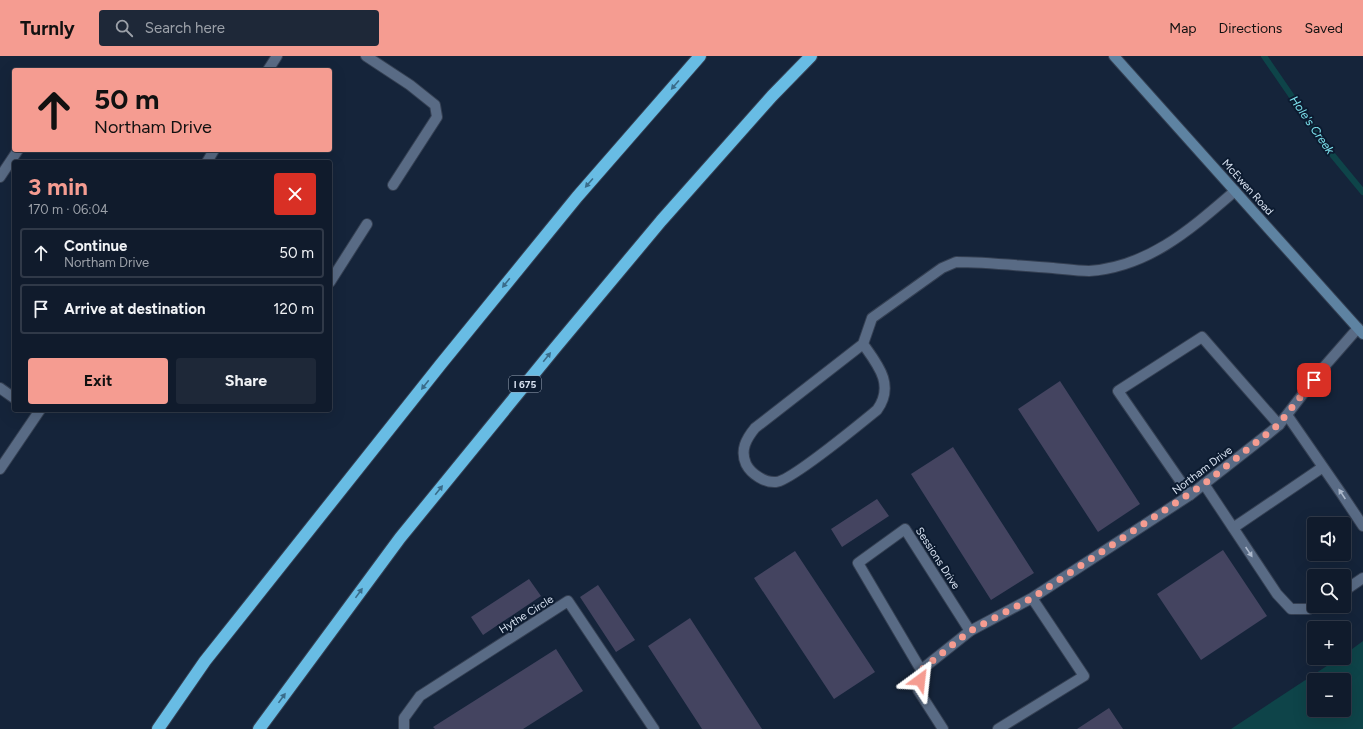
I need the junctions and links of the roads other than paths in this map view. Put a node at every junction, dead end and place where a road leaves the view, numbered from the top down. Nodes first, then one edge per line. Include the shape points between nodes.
1 (277, 56) edge
2 (366, 56) edge
3 (700, 56) edge
4 (811, 56) edge
5 (1114, 56) edge
6 (269, 68) edge
7 (12, 164) edge
8 (0, 177) edge
9 (393, 185) dead end
10 (1235, 191) junction
11 (367, 224) dead end
12 (332, 279) edge
13 (1360, 331) edge
14 (863, 344) junction
15 (0, 388) edge
16 (12, 397) edge
17 (35, 412) edge
18 (1287, 415) junction
19 (1278, 425) junction
20 (1323, 467) junction
21 (0, 469) edge
22 (1204, 484) junction
23 (1190, 494) junction
24 (1363, 526) edge
25 (1233, 528) junction
26 (1363, 578) edge
27 (1351, 586) edge
28 (1032, 598) junction
29 (1307, 609) edge
30 (970, 631) junction
31 (921, 670) junction
32 (158, 729) edge
33 (259, 729) edge
34 (404, 729) edge
35 (654, 729) edge
36 (943, 729) edge
37 (998, 729) edge

1 - 6 street
2 - 9 street via 410,85 435,106 437,117
3 -> 32 highway via 577,197 441,364 205,661
33 -> 4 highway, I 675 via 400,538 555,348 661,221
5 - 10 street, McEwen Road
7 - 8 street
10 - 13 street, McEwen Road
10 - 14 street via 1173,242 1134,261 1116,266 1089,271 956,262 942,268 872,318
11 - 12 street
13 - 18 street, Northam Drive via 1323,368
14 - 14 street via 748,436 744,458 748,468 757,476 776,482 792,475 882,404 884,379 880,367
15 - 16 street
17 - 21 street
18 - 19 street, Northam Drive
18 - 20 street
19 - 22 street, Northam Drive
19 - 23 street via 1202,337 1118,391
24 -> 20 street
20 - 25 street
22 - 23 street, Northam Drive
22 - 25 street
23 - 28 street, Northam Drive
25 -> 29 street via 1277,594 1291,609
26 - 27 street
28 - 30 street
28 - 37 street via 1084,676
30 - 31 street
30 - 31 street, Sessions Drive via 905,529 858,563
31 - 36 street via 918,690
34 - 35 street, Hythe Circle via 404,718 420,696 568,601

